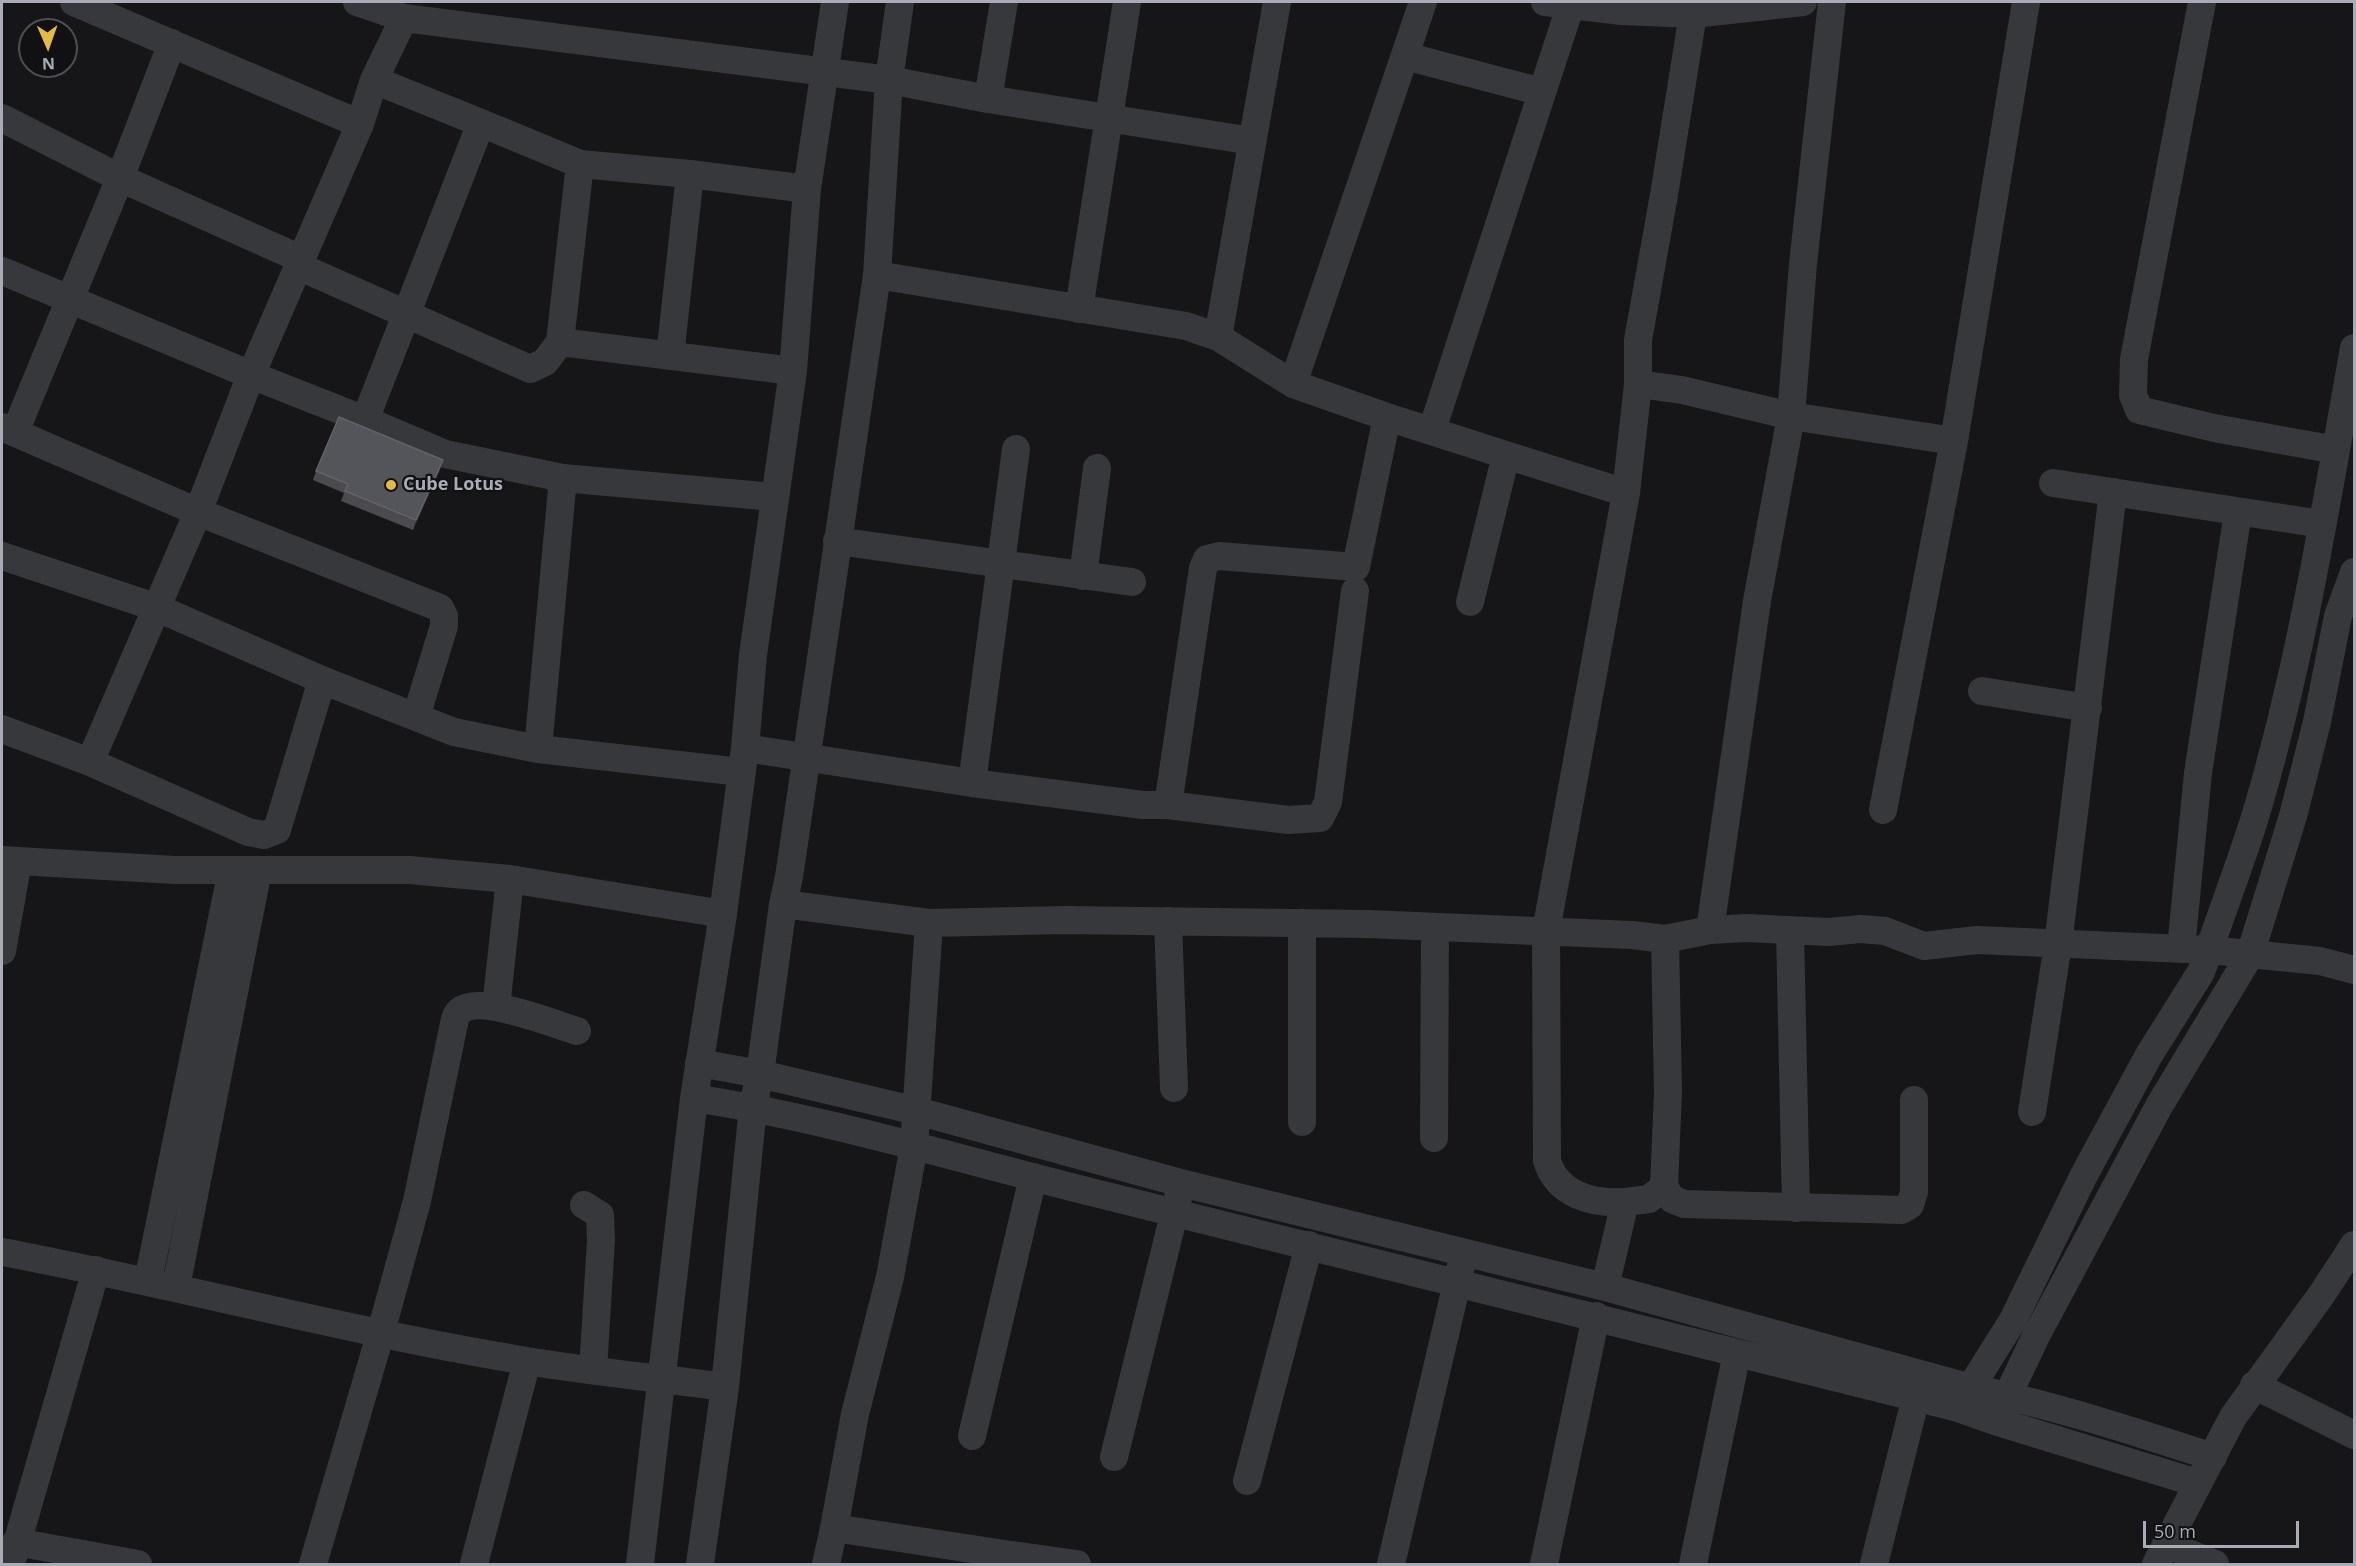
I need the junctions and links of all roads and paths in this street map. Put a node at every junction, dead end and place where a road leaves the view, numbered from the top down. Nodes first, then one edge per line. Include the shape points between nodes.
1 (74, 2) edge
2 (357, 2) edge
3 (835, 2) edge
4 (900, 2) edge
5 (1004, 2) edge
6 (1127, 2) edge
7 (1277, 2) edge
8 (1423, 2) edge
9 (1803, 2) edge
10 (1832, 2) edge
11 (2026, 2) edge
12 (2202, 2) edge
13 (1558, 3) edge
14 (1622, 6) edge
15 (1694, 14) junction
16 (404, 18) junction
17 (172, 43) junction
18 (1405, 56) junction
19 (824, 72) junction
20 (374, 80) junction
21 (889, 80) junction
22 (1542, 92) junction
23 (988, 99) junction
24 (2, 118) edge
25 (1108, 118) junction
26 (481, 123) junction
27 (360, 124) junction
28 (1252, 141) junction
29 (580, 164) junction
30 (690, 174) junction
31 (120, 178) junction
32 (807, 189) junction
33 (300, 262) junction
34 (2, 270) edge
35 (877, 275) junction
36 (70, 299) junction
37 (1079, 309) junction
38 (407, 314) junction
39 (1218, 337) junction
40 (560, 342) junction
41 (2355, 348) edge
42 (670, 356) junction
43 (793, 371) junction
44 (251, 375) junction
45 (1293, 384) junction
46 (1638, 384) junction
47 (1791, 416) junction
48 (1387, 417) junction
49 (365, 420) junction
50 (8, 429) edge
51 (1432, 430) junction
52 (1954, 441) junction
53 (1016, 449) dead end
54 (2336, 450) junction
55 (1506, 454) junction
56 (1097, 468) dead end
57 (564, 478) junction
58 (2053, 483) dead end
59 (2113, 492) junction
60 (1626, 493) junction
61 (774, 497) junction
62 (198, 512) junction
63 (2238, 512) junction
64 (2322, 524) junction
65 (837, 541) junction
66 (2, 556) edge
67 (1000, 566) junction
68 (2355, 572) edge
69 (1083, 576) junction
70 (1132, 582) dead end
71 (1355, 591) dead end
72 (1470, 602) dead end
73 (155, 607) junction
74 (322, 680) junction
75 (1983, 691) dead end
76 (2088, 708) junction
77 (416, 717) junction
78 (2, 729) edge
79 (538, 749) junction
80 (806, 758) junction
81 (743, 760) junction
82 (90, 762) junction
83 (972, 783) junction
84 (1168, 805) junction
85 (1883, 810) dead end
86 (10, 861) edge
87 (245, 870) junction
88 (510, 879) junction
89 (783, 904) junction
90 (723, 914) junction
91 (1168, 921) junction
92 (929, 923) junction
93 (1302, 923) junction
94 (1434, 927) junction
95 (1710, 930) junction
96 (1790, 930) junction
97 (1546, 932) junction
98 (1665, 939) junction
99 (2058, 944) junction
100 (2181, 949) junction
101 (2, 951) edge
102 (2209, 951) junction
103 (2250, 955) junction
104 (2355, 970) edge
105 (496, 1007) junction
106 (577, 1031) dead end
107 (699, 1063) junction
108 (760, 1074) junction
109 (1174, 1088) dead end
110 (694, 1098) junction
111 (1914, 1100) dead end
112 (753, 1107) junction
113 (917, 1111) junction
114 (2032, 1112) dead end
115 (1302, 1122) dead end
116 (1434, 1138) dead end
117 (914, 1146) junction
118 (1033, 1178) junction
119 (168, 1180) junction
120 (1182, 1183) junction
121 (196, 1187) junction
122 (1664, 1187) junction
123 (1625, 1202) junction
124 (584, 1205) dead end
125 (1796, 1208) junction
126 (1174, 1212) junction
127 (1309, 1245) junction
128 (2355, 1245) edge
129 (2, 1252) edge
130 (1464, 1252) junction
131 (96, 1270) junction
132 (148, 1281) junction
133 (1457, 1284) junction
134 (176, 1287) junction
135 (1605, 1287) junction
136 (1596, 1316) junction
137 (381, 1332) junction
138 (1737, 1353) junction
139 (527, 1361) junction
140 (593, 1370) junction
141 (662, 1378) junction
142 (2254, 1385) junction
143 (725, 1387) junction
144 (2009, 1396) junction
145 (1916, 1397) junction
146 (1965, 1398) junction
147 (1995, 1421) junction
148 (2355, 1435) edge
149 (972, 1436) dead end
150 (1114, 1457) dead end
151 (2213, 1457) junction
152 (1247, 1481) dead end
153 (2197, 1483) junction
154 (834, 1528) junction
155 (14, 1553) edge
156 (2161, 1554) edge
157 (997, 1559) edge
158 (706, 1563) edge
159 (138, 1564) edge
160 (313, 1564) edge
161 (474, 1564) edge
162 (640, 1564) edge
163 (826, 1564) edge
164 (1077, 1564) edge
165 (1391, 1564) edge
166 (1544, 1564) edge
167 (1693, 1564) edge
168 (1874, 1564) edge
169 (2215, 1564) edge

1 - 17 street
2 - 16 street
3 - 19 street
4 - 21 street
5 - 23 street
6 - 25 street
7 - 28 street
8 - 18 street
9 - 15 street
10 - 47 street via 1803,264
11 - 52 street
12 - 54 street via 2134,359 2133,395 2139,410 2175,420
13 - 14 street
13 - 22 street
14 - 15 street
15 - 46 street via 1638,340
16 - 19 street
16 - 20 street
17 - 27 street
17 - 31 street
18 - 22 street
18 - 45 street
19 - 21 street
19 - 32 street
20 - 26 street
20 - 27 street
21 - 23 street
21 - 35 street
22 - 51 street
23 - 25 street
24 - 31 street
25 - 28 street
25 - 37 street
26 - 29 street
26 - 38 street
27 - 33 street
28 - 39 street
29 - 30 street
29 - 40 street
30 - 32 street
30 - 42 street
31 - 33 street
31 - 36 street
32 - 43 street
33 - 38 street
33 - 44 street
34 - 36 street
35 - 37 street
35 - 65 street
36 - 44 street
36 - 50 street
37 - 39 street via 1186,326
38 - 40 street via 530,369 545,362
38 - 49 street
39 - 45 street
40 - 42 street
41 - 54 street
42 - 43 street
43 - 61 street
44 - 49 street
44 - 62 street
45 - 48 street
46 - 47 street via 1682,390
46 - 60 street
47 - 52 street
47 - 95 street via 1757,601
48 - 51 street
48 - 84 street via 1356,567 1219,556 1208,559 1203,568
49 - 57 street via 445,454
50 - 62 street
51 - 55 street
52 - 85 street
53 - 67 street
54 - 64 street
55 - 60 street
55 - 72 street
56 - 69 street
57 - 61 street
57 - 79 street
58 - 59 street
59 - 63 street
59 - 76 street
60 - 97 street
61 - 81 street
62 - 73 street
62 - 77 street via 440,608 444,626
63 - 64 street
63 - 100 street via 2198,773
64 - 102 street via 2289,683 2258,805
65 - 67 street
65 - 80 street
66 - 73 street
67 - 69 street
67 - 83 street
68 - 103 street via 2338,616 2318,722
69 - 70 street
71 - 84 street via 1328,802 1320,818 1288,820
73 - 74 street
73 - 82 street
74 - 77 street
74 - 82 street via 277,830 264,835 248,832
75 - 76 street
76 - 99 street
77 - 79 street via 454,732
78 - 82 street
79 - 81 street
80 - 81 street
80 - 83 street
80 - 89 street
81 - 90 street
83 - 84 street
86 - 87 street
86 - 101 street
87 - 88 street via 409,870
87 - 119 street
87 - 121 street
88 - 90 street
88 - 105 street
89 - 92 street
89 - 108 street
90 - 107 street
91 - 92 street
91 - 93 street
91 - 109 street
92 - 113 street
93 - 94 street
93 - 115 street
94 - 97 street
94 - 116 street
95 - 96 street
95 - 98 street
96 - 99 street via 1884,931 1924,946 1977,940
96 - 125 street
97 - 98 street
97 - 123 street via 1547,1161 1552,1176 1572,1192 1601,1203
98 - 122 street via 1668,1092
99 - 100 street
99 - 114 street
100 - 102 street
102 - 103 street
102 - 146 street via 2201,972 2149,1054 2084,1175 2013,1320
103 - 104 street
103 - 144 street via 2159,1106 2034,1338
105 - 106 street
105 - 137 street via 471,1006 460,1011 455,1019 417,1201
107 - 108 street
107 - 110 street
108 - 112 street
108 - 113 street
110 - 112 street
110 - 141 street
111 - 125 street via 1914,1192 1910,1205 1902,1210
112 - 117 street
112 - 143 street
113 - 117 street
113 - 120 street
117 - 118 street
117 - 154 street via 890,1276 855,1414
118 - 126 street
118 - 149 street
119 - 121 street
119 - 132 street
120 - 126 street
120 - 130 street
121 - 134 street
122 - 123 street via 1649,1199
122 - 125 street via 1672,1199 1684,1204
123 - 135 street
124 - 140 street via 600,1215
126 - 127 street
126 - 150 street
127 - 133 street
127 - 152 street
128 - 142 street
129 - 131 street
130 - 133 street
130 - 135 street
131 - 132 street
131 - 155 street
132 - 134 street
133 - 136 street
133 - 165 street
134 - 137 street
135 - 146 street
136 - 138 street
136 - 166 street
137 - 139 street
137 - 160 street
138 - 145 street
138 - 167 street
139 - 140 street
139 - 161 street
140 - 141 street
141 - 143 street
141 - 162 street
142 - 148 street
142 - 151 street
143 - 158 street
144 - 146 street
144 - 147 street
144 - 151 street
145 - 146 street
145 - 168 street
146 - 147 street
147 - 153 street
151 - 153 street
153 - 156 street
154 - 157 street
154 - 163 street
155 - 159 street
156 - 169 street
157 - 164 street

